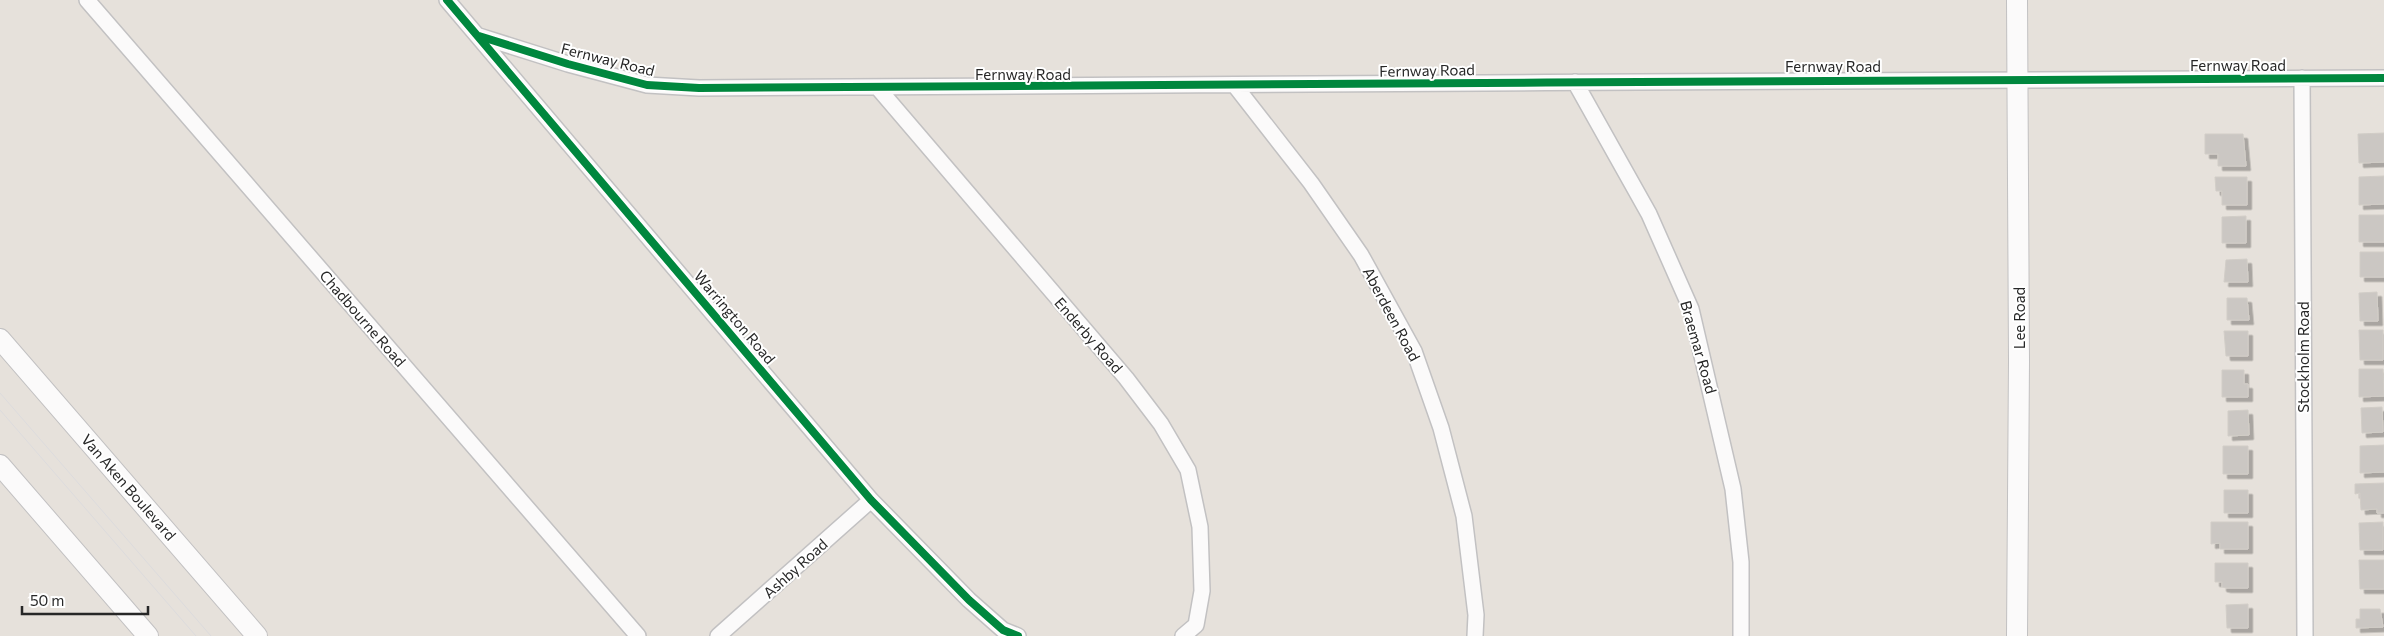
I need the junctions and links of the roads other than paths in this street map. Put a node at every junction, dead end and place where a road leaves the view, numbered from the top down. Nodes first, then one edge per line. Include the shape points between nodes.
1 (87, 0) edge
2 (446, 0) edge
3 (2017, 0) edge
4 (478, 36) junction
5 (2018, 78) junction
6 (2302, 78) junction
7 (2384, 78) edge
8 (1575, 82) junction
9 (1236, 87) junction
10 (878, 88) junction
11 (0, 339) edge
12 (0, 465) edge
13 (871, 500) junction
14 (1201, 631) edge
15 (148, 636) edge
16 (257, 636) edge
17 (638, 636) edge
18 (718, 636) edge
19 (1018, 636) edge
20 (1183, 636) edge
21 (1475, 636) edge
22 (1741, 636) edge
23 (2017, 636) edge
24 (2304, 636) edge

1 - 17 street, Chadbourne Road
2 - 4 street, Warrington Road
3 - 5 main road, Lee Road
4 - 10 street, Fernway Road via 647,85
4 - 13 street, Warrington Road
5 - 6 street, Fernway Road
5 - 8 street, Fernway Road
5 - 23 main road, Lee Road
6 - 7 street, Fernway Road
6 - 24 street, Stockholm Road
8 - 9 street, Fernway Road
8 - 22 street, Braemar Road via 1648,214 1691,309 1733,489 1741,562
9 - 10 street, Fernway Road
9 - 21 street, Aberdeen Road via 1311,183 1361,256 1414,351 1441,428 1464,516 1476,615
10 - 14 street, Enderby Road via 1126,378 1161,424 1188,470 1200,527
11 - 16 main road, Van Aken Boulevard
12 - 15 main road
13 - 18 street, Ashby Road
13 - 19 street, Warrington Road via 969,600 1003,630
14 - 20 street

